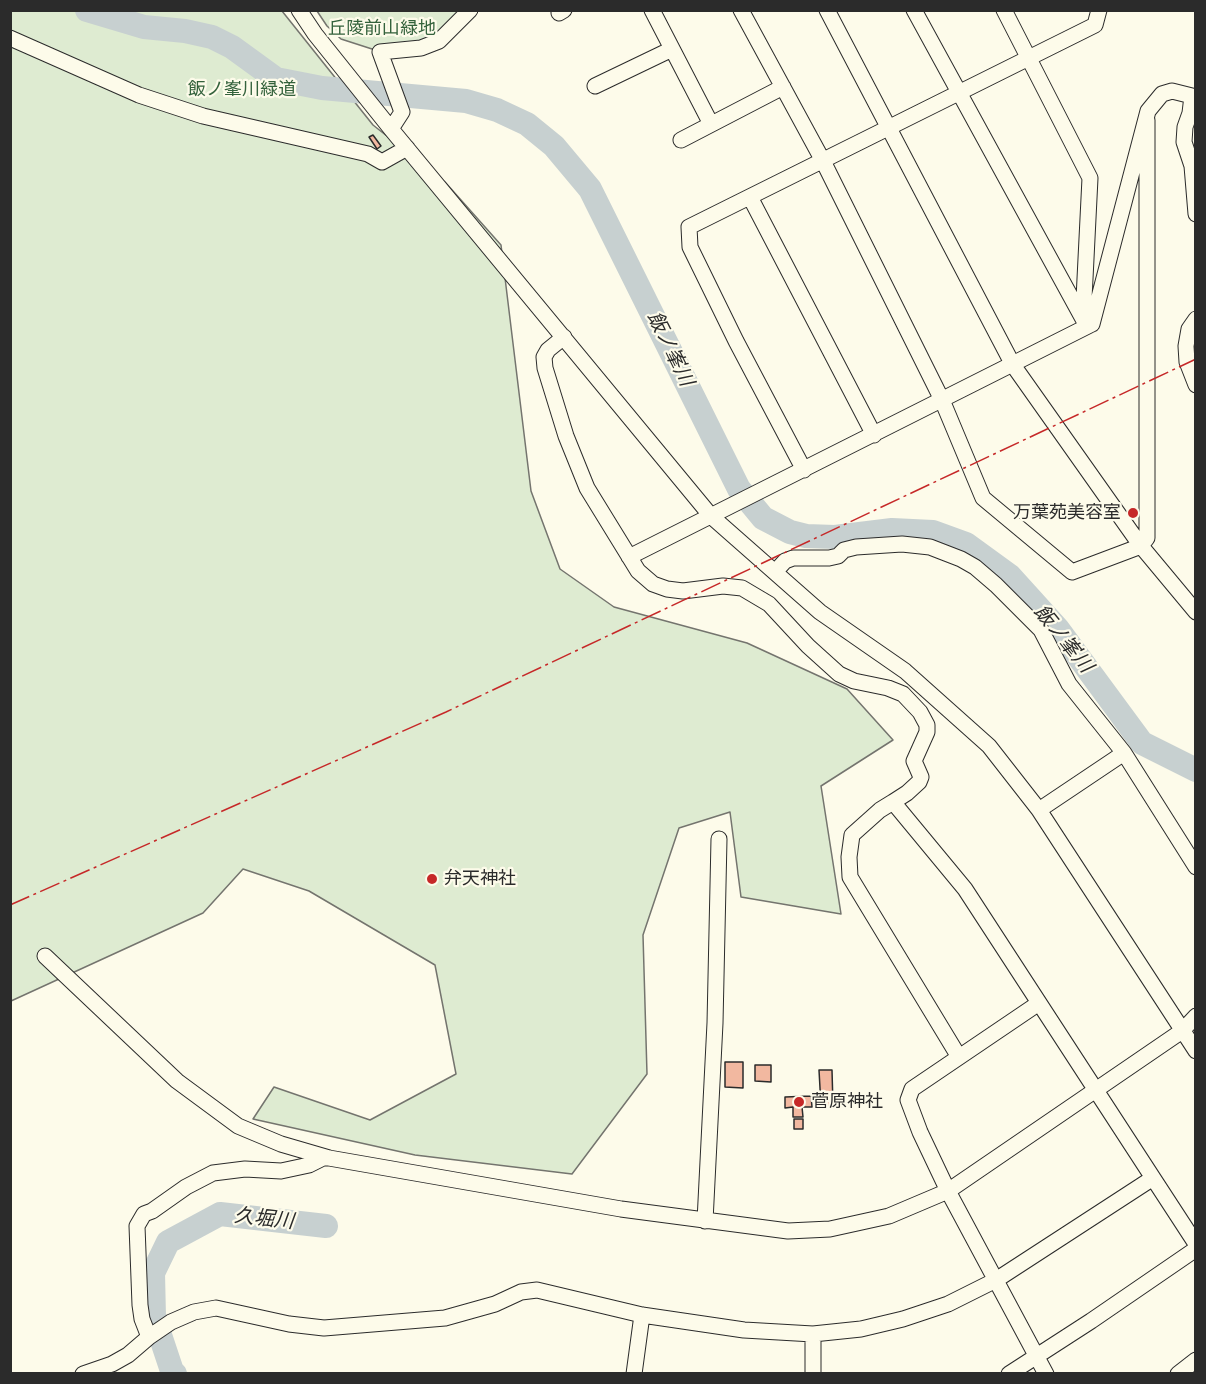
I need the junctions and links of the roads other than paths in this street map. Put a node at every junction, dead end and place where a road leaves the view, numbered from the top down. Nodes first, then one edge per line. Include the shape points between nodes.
1 (299, 10) edge
2 (470, 10) edge
3 (652, 10) edge
4 (741, 10) edge
5 (827, 10) edge
6 (914, 10) edge
7 (1004, 10) edge
8 (1099, 10) edge
9 (10, 38) edge
10 (672, 49) junction
11 (1028, 57) junction
12 (595, 86) dead end
13 (783, 87) junction
14 (957, 92) junction
15 (1194, 96) edge
16 (1147, 120) junction
17 (711, 124) junction
18 (889, 128) junction
19 (391, 129) junction
20 (681, 140) dead end
21 (407, 148) junction
22 (823, 161) junction
23 (750, 197) junction
24 (1196, 214) edge
25 (1196, 320) edge
26 (1088, 322) junction
27 (564, 338) junction
28 (1013, 365) junction
29 (1196, 385) edge
30 (942, 400) junction
31 (874, 435) junction
32 (804, 470) junction
33 (711, 516) junction
34 (1141, 546) junction
35 (629, 557) junction
36 (775, 572) junction
37 (1196, 612) edge
38 (1124, 753) junction
39 (893, 802) junction
40 (1039, 810) junction
41 (719, 838) dead end
42 (1196, 867) edge
43 (45, 956) dead end
44 (1040, 1003) junction
45 (1196, 1016) edge
46 (1182, 1031) junction
47 (1196, 1051) edge
48 (959, 1057) junction
49 (1096, 1091) junction
50 (329, 1158) junction
51 (1153, 1178) junction
52 (948, 1191) junction
53 (705, 1221) junction
54 (1196, 1244) edge
55 (1196, 1249) edge
56 (996, 1280) junction
57 (642, 1315) junction
58 (813, 1334) junction
59 (149, 1337) junction
60 (1036, 1357) junction
61 (1196, 1360) edge
62 (83, 1374) edge
63 (634, 1374) edge
64 (813, 1374) edge
65 (1010, 1374) edge
66 (1046, 1374) edge
67 (1178, 1374) edge

1 - 19 street
2 - 19 street via 439,40 421,48 380,52 402,112
3 - 10 street
4 - 13 street
5 - 18 street
6 - 14 street
7 - 11 street
8 - 11 street via 1095,25
9 - 21 street via 139,95 203,116 368,154 382,162
10 - 12 street
10 - 17 street
11 - 14 street
11 - 26 street via 1090,178
13 - 17 street
13 - 22 street
14 - 18 street
14 - 26 street
15 - 16 street via 1172,91 1162,94 1148,111
15 - 24 street via 1184,142 1192,166
16 - 26 street
16 - 34 street via 1147,538
17 - 20 street
18 - 22 street
18 - 28 street
19 - 21 street
21 - 27 street
22 - 23 street
22 - 30 street
23 - 31 street
23 - 32 street via 689,227 690,247
25 - 29 street via 1189,329 1186,346 1187,362
26 - 28 street
27 - 33 street
27 - 35 street via 548,350 545,368 587,488
28 - 30 street
28 - 34 street
30 - 31 street
30 - 34 street via 983,498 1072,572
31 - 32 street
32 - 33 street
33 - 35 street
33 - 36 street
34 - 37 street
35 - 39 street via 653,584 667,589 742,588 769,604 839,674 888,688 911,701 927,725 914,762 921,777
36 - 38 street via 793,558 829,558 856,547 930,547 961,559 996,585 1041,630 1069,684
36 - 40 street via 820,612 904,671 989,746
38 - 40 street
38 - 42 street
39 - 44 street via 965,889
39 - 48 street via 852,835 850,877
40 - 46 street
41 - 53 street
43 - 50 street via 177,1081 238,1126
44 - 48 street
44 - 49 street
45 - 46 street
46 - 47 street
46 - 49 street
48 - 52 street via 912,1089 908,1100
49 - 51 street
49 - 52 street
50 - 53 street
50 - 59 street via 281,1171 245,1168 213,1173 144,1214 137,1226 140,1305
51 - 54 street
51 - 56 street
52 - 53 street via 889,1216 830,1229 788,1231
52 - 56 street
55 - 60 street
56 - 58 street via 948,1304 903,1319
56 - 60 street
57 - 58 street via 744,1330
57 - 59 street via 537,1290 445,1318 324,1328 216,1308 186,1315
57 - 63 street
58 - 64 street
59 - 62 street via 112,1364
60 - 65 street
60 - 66 street
61 - 67 street

